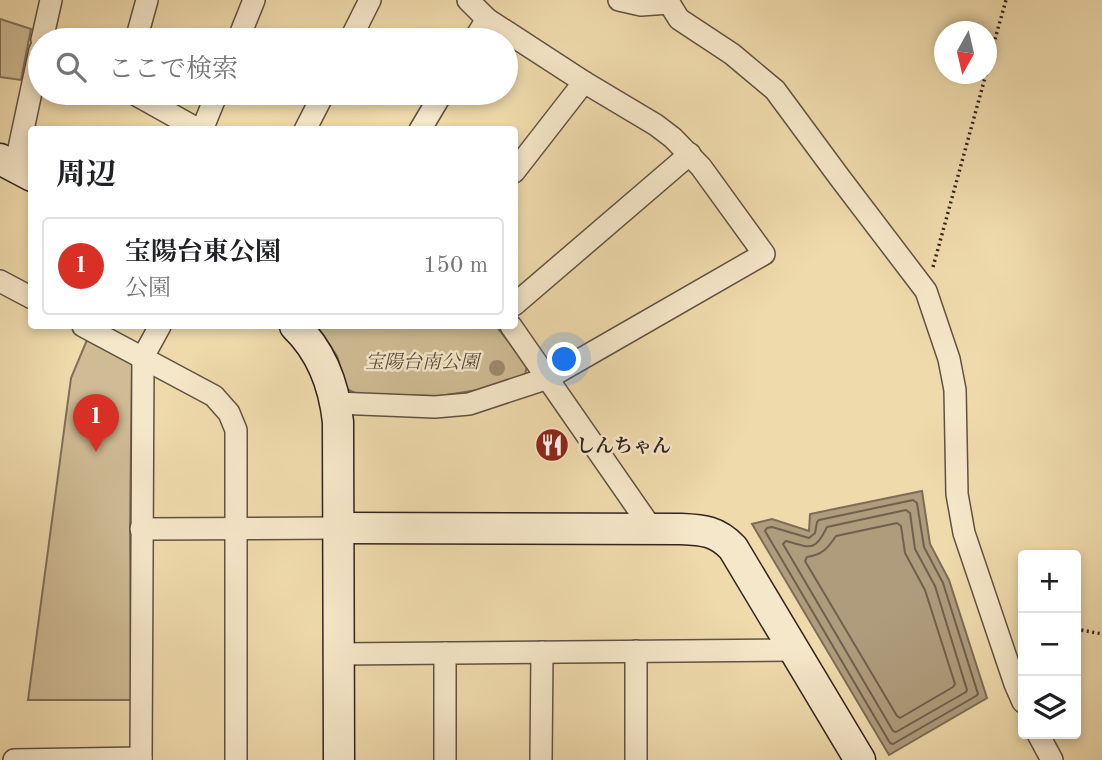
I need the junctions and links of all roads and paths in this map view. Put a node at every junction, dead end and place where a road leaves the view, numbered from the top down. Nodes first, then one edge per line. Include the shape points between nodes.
1 (51, 0) edge
2 (147, 0) edge
3 (254, 0) edge
4 (370, 0) edge
5 (468, 0) edge
6 (620, 0) edge
7 (1006, 0) edge
8 (669, 2) edge
9 (487, 19) junction
10 (45, 28) edge
11 (139, 28) edge
12 (243, 28) edge
13 (356, 28) edge
14 (481, 28) edge
15 (501, 28) edge
16 (997, 32) edge
17 (518, 39) edge
18 (584, 82) junction
19 (983, 84) edge
20 (28, 105) edge
21 (154, 105) edge
22 (212, 105) edge
23 (318, 105) edge
24 (435, 105) edge
25 (194, 126) edge
26 (203, 126) edge
27 (307, 126) edge
28 (422, 126) edge
29 (690, 154) junction
30 (15, 167) edge
31 (518, 167) edge
32 (0, 281) edge
33 (926, 291) junction
34 (28, 296) edge
35 (518, 302) edge
36 (89, 329) edge
37 (158, 329) edge
38 (298, 329) edge
39 (513, 329) edge
40 (143, 357) junction
41 (548, 378) junction
42 (336, 403) junction
43 (339, 528) junction
44 (141, 529) junction
45 (235, 529) junction
46 (652, 529) junction
47 (1081, 630) edge
48 (1102, 634) edge
49 (796, 650) junction
50 (542, 652) junction
51 (636, 652) junction
52 (445, 653) junction
53 (339, 654) junction
54 (1018, 692) edge
55 (1041, 739) edge
56 (141, 759) edge
57 (14, 760) edge
58 (236, 760) edge
59 (339, 760) edge
60 (445, 760) edge
61 (541, 760) edge
62 (636, 760) edge
63 (860, 760) edge
64 (1052, 760) edge

1 - 10 street
2 - 11 street
3 - 12 street
4 - 13 street
5 - 9 street
6 - 8 street via 641,5
7 - 16 path
8 - 33 street via 679,19 775,90
9 - 14 street
9 - 15 street
17 - 18 street
18 - 29 street via 656,125
18 - 31 street
19 - 33 path
20 - 30 street
21 - 25 street
22 - 26 street
23 - 27 street
24 - 28 street
29 - 35 street
29 - 41 street via 764,254
32 - 34 street
33 - 54 street via 955,390 957,494 964,533
36 - 40 street
37 - 40 street
38 - 42 street via 327,371
39 - 41 street
40 - 44 street
40 - 45 street via 214,396 229,413 236,430
41 - 42 street via 469,404
41 - 46 street
42 - 43 street
43 - 45 street
43 - 46 street
43 - 53 street
44 - 45 street
44 - 56 street
45 - 58 street
46 - 49 street via 701,530 724,539
47 - 48 path
49 - 51 street
49 - 63 street
50 - 51 street
50 - 52 street
50 - 61 street
51 - 62 street
52 - 53 street
52 - 60 street
53 - 59 street
55 - 64 street
56 - 57 street

